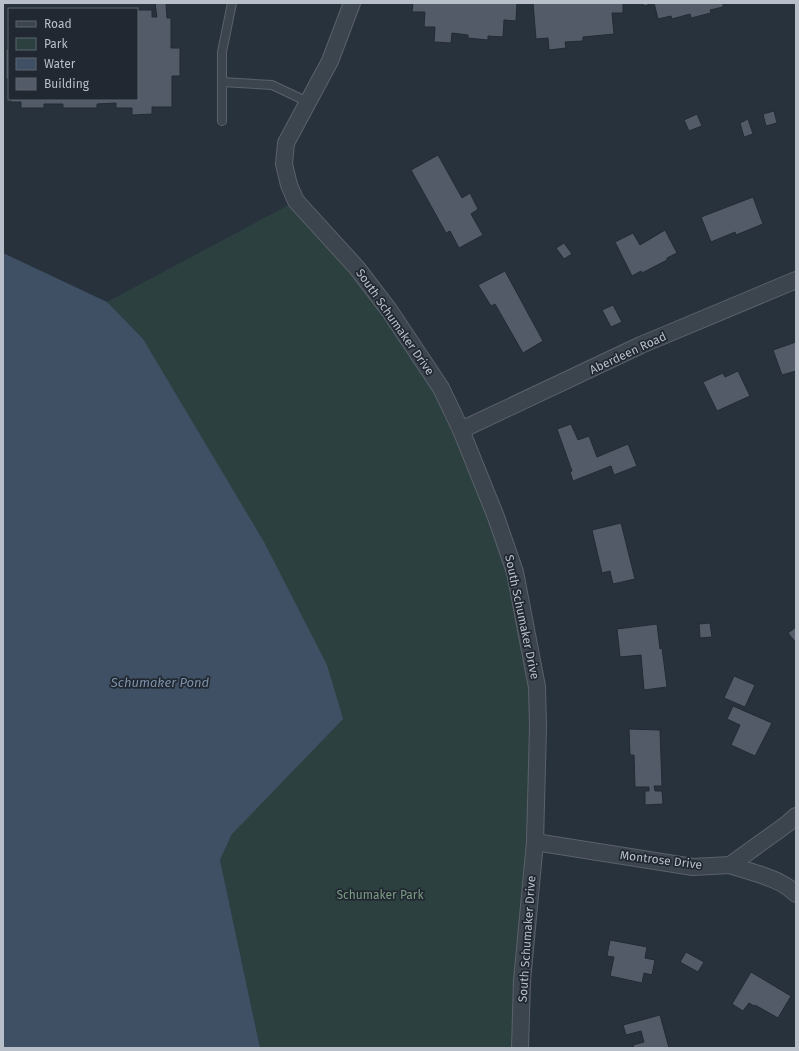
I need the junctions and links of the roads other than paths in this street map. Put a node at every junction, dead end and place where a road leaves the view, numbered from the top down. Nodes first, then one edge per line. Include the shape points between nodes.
1 (232, 3) edge
2 (352, 3) edge
3 (222, 82) junction
4 (308, 102) junction
5 (222, 122) dead end
6 (796, 280) edge
7 (461, 430) junction
8 (796, 816) edge
9 (534, 842) junction
10 (730, 865) junction
11 (796, 894) edge
12 (520, 1048) edge

1 - 3 lane via 222,52
2 - 4 street, South Schumaker Drive via 330,61
3 - 4 lane via 272,85
3 - 5 lane
4 - 7 street, South Schumaker Drive via 286,143 284,164 289,185 296,200 357,268 388,310 441,388
6 - 7 street, Aberdeen Road via 641,346
7 - 9 street, South Schumaker Drive via 515,572 537,688
8 - 10 street
9 - 10 street, Montrose Drive via 693,867
9 - 12 street, South Schumaker Drive via 522,981
10 - 11 street via 773,879

